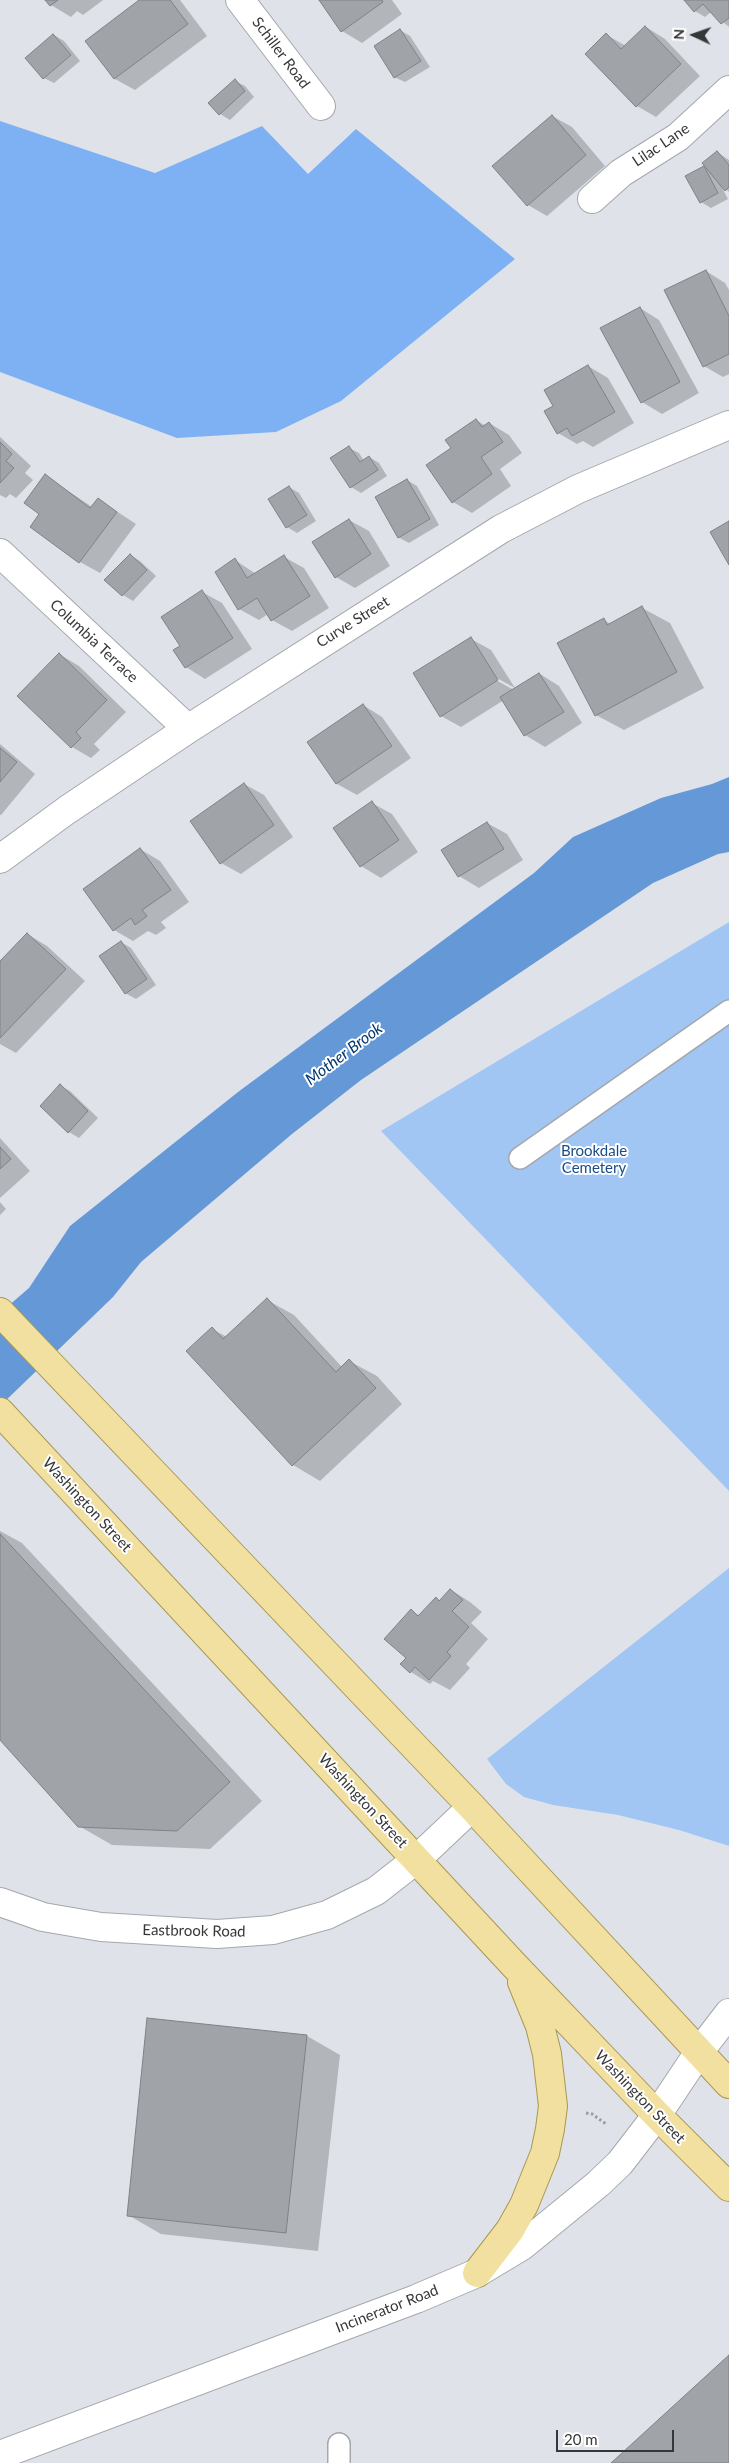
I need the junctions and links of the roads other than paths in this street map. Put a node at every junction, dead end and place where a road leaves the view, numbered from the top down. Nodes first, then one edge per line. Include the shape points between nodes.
1 (240, 0) edge
2 (729, 90) edge
3 (322, 106) dead end
4 (592, 199) dead end
5 (729, 425) edge
6 (0, 553) edge
7 (188, 729) junction
8 (0, 859) edge
9 (729, 1011) edge
10 (520, 1158) dead end
11 (0, 1312) edge
12 (0, 1412) edge
13 (472, 1807) junction
14 (417, 1859) junction
15 (0, 1902) edge
16 (514, 1965) junction
17 (729, 2013) edge
18 (699, 2052) junction
19 (729, 2084) edge
20 (657, 2115) junction
21 (729, 2187) edge
22 (476, 2273) junction
23 (0, 2456) edge

1 - 3 street, Schiller Road
2 - 4 street, Lilac Lane via 678,137 621,172
5 - 7 street, Curve Street via 578,489 516,521
6 - 7 street, Columbia Terrace
7 - 8 street, Curve Street
9 - 10 lane
11 - 13 main road
12 - 14 main road, Washington Street
13 - 14 street, Eastbrook Road
13 - 18 main road
14 - 15 street, Eastbrook Road via 376,1891 327,1915 291,1926 245,1933 160,1932 101,1927 43,1917
14 - 16 main road, Washington Street
16 - 20 main road, Washington Street
16 - 22 main road via 529,1996 548,2054 553,2106 545,2152 524,2205 510,2230
17 - 18 street, Incinerator Road
18 - 19 main road
18 - 20 street, Incinerator Road
20 - 21 main road, Washington Street
20 - 22 street, Incinerator Road via 620,2163 598,2184 522,2246
22 - 23 street, Incinerator Road via 416,2299

